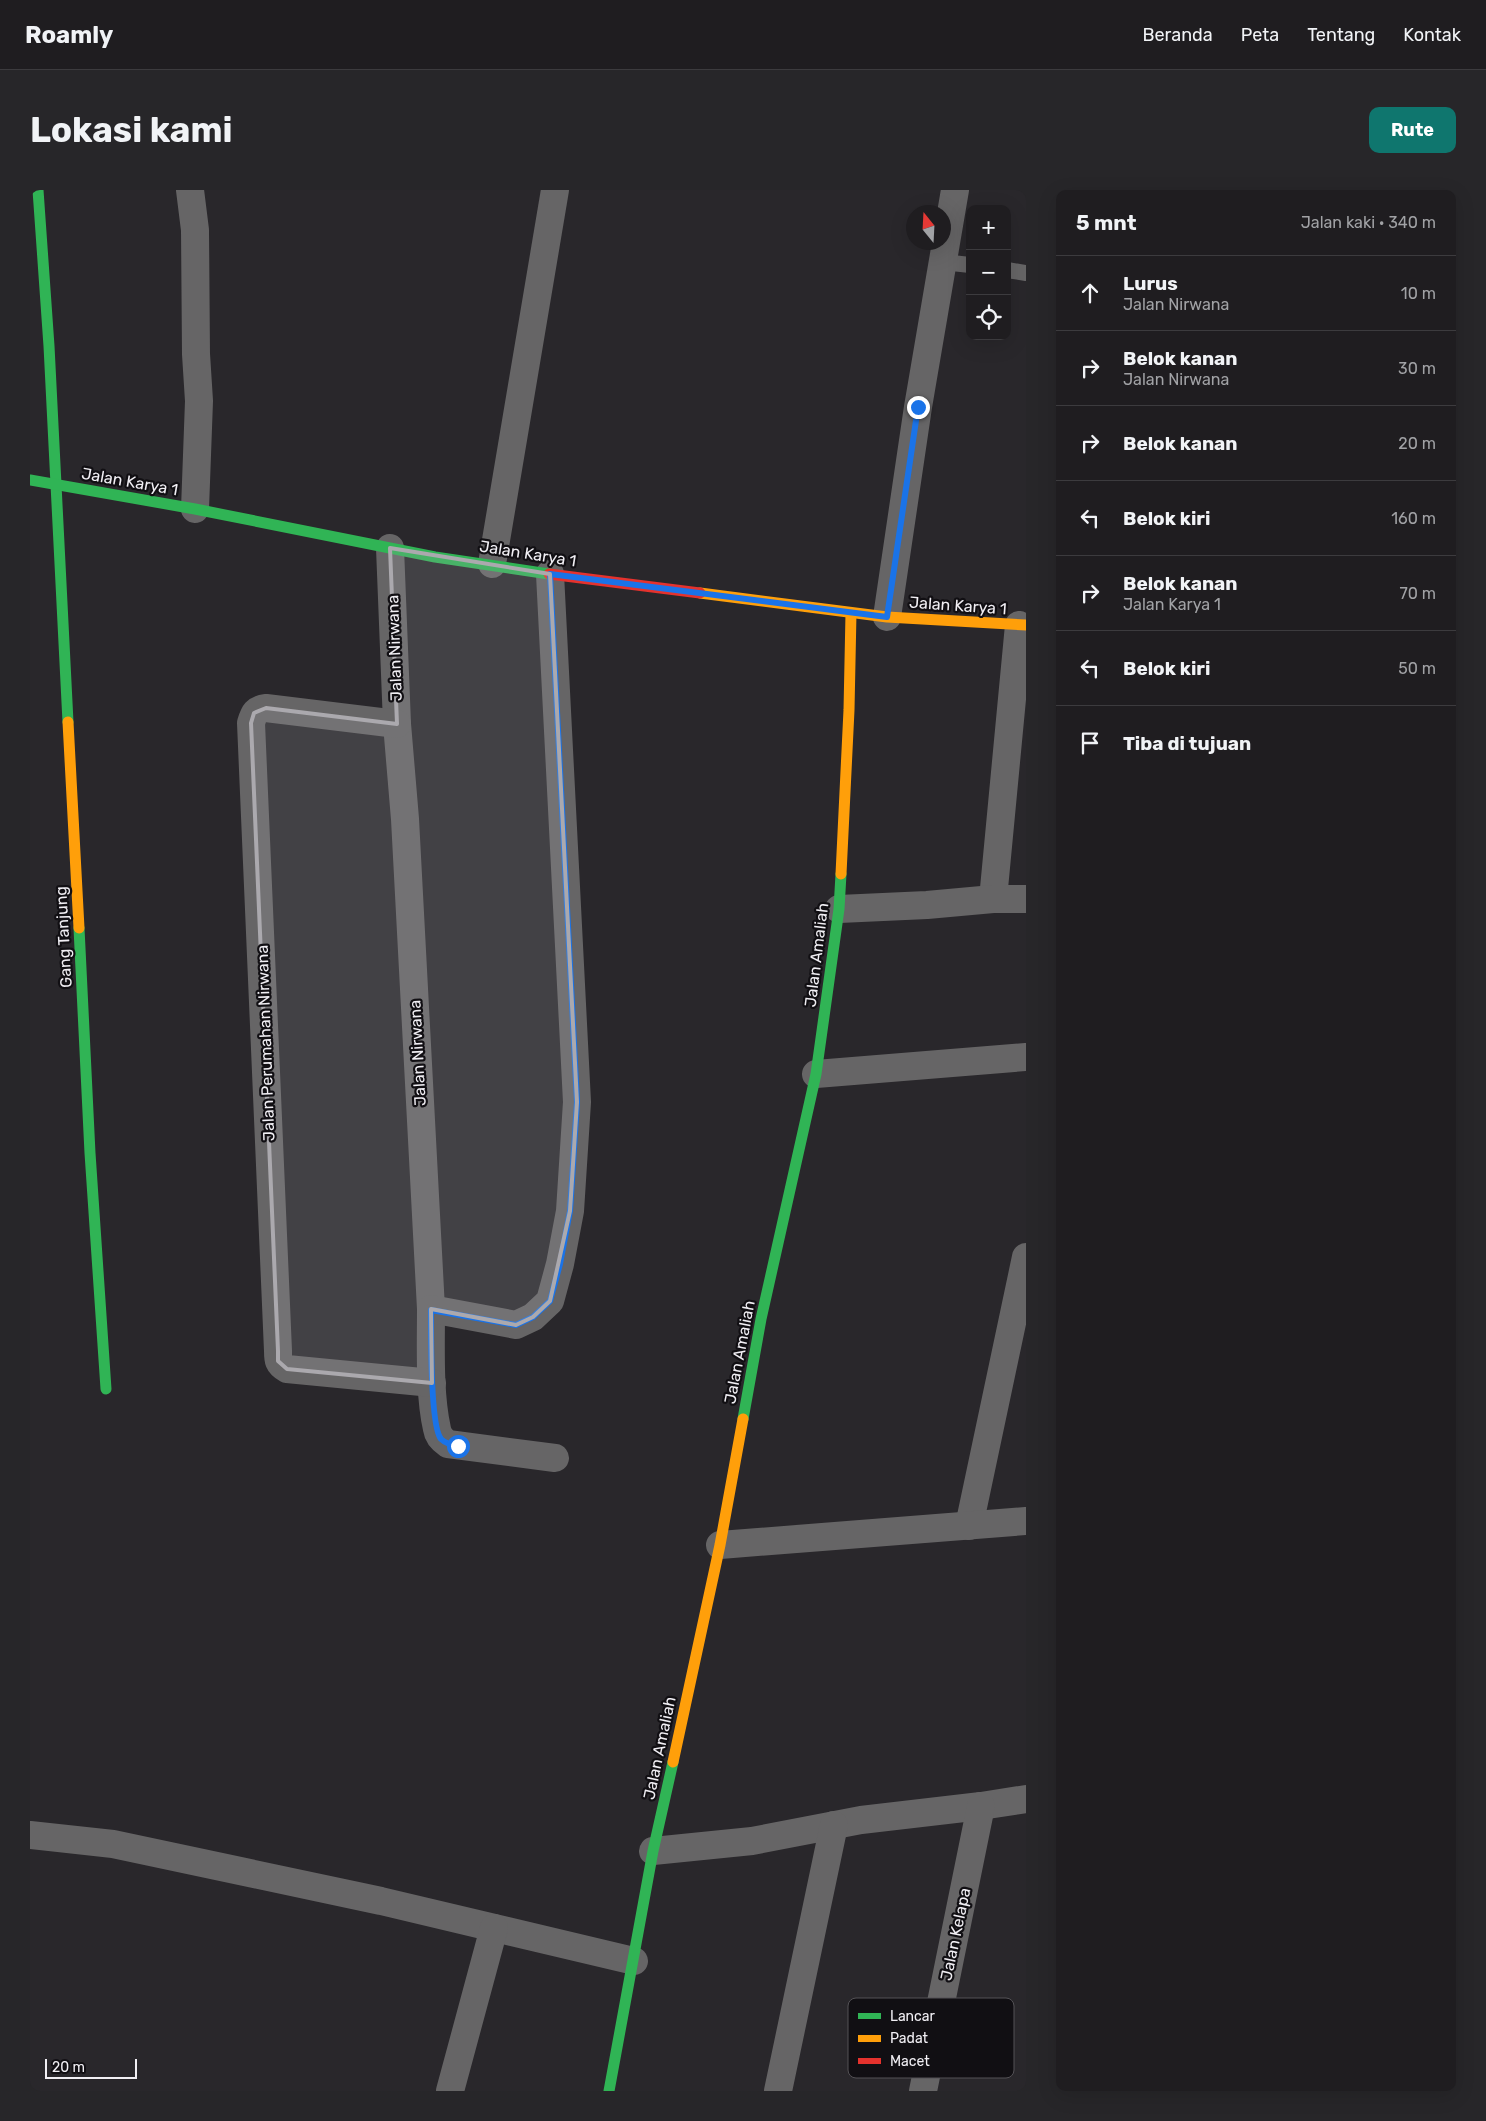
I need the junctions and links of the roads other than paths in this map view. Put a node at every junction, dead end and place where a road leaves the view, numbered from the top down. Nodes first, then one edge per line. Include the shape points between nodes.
1 (38, 190) edge
2 (190, 190) edge
3 (555, 190) edge
4 (955, 190) edge
5 (943, 262) junction
6 (966, 265) edge
7 (1011, 271) edge
8 (1026, 273) edge
9 (30, 480) edge
10 (56, 484) junction
11 (195, 509) junction
12 (390, 548) junction
13 (492, 564) junction
14 (550, 574) junction
15 (851, 613) junction
16 (887, 617) junction
17 (1022, 625) edge
18 (397, 724) junction
19 (993, 899) junction
20 (1026, 899) edge
21 (839, 909) junction
22 (1026, 1056) edge
23 (816, 1074) junction
24 (1026, 1257) edge
25 (431, 1310) junction
26 (432, 1383) junction
27 (106, 1390) dead end
28 (555, 1458) dead end
29 (1026, 1521) edge
30 (969, 1526) junction
31 (720, 1545) junction
32 (1026, 1799) edge
33 (982, 1806) junction
34 (834, 1825) junction
35 (30, 1835) edge
36 (653, 1851) junction
37 (494, 1928) junction
38 (634, 1961) junction
39 (942, 1998) edge
40 (926, 2078) edge
41 (450, 2091) edge
42 (609, 2091) edge
43 (778, 2091) edge
44 (923, 2091) edge

1 - 10 street, Gang Tanjung
2 - 11 street via 195,230 199,401
3 - 13 street
4 - 5 street
5 - 6 lane
5 - 16 street
7 - 8 lane
9 - 10 street, Jalan Karya 1
10 - 11 street, Jalan Karya 1
10 - 27 street, Gang Tanjung via 90,1153
11 - 12 street, Jalan Karya 1
12 - 13 street, Jalan Karya 1
12 - 18 street, Jalan Nirwana
13 - 14 street, Jalan Karya 1
14 - 15 street, Jalan Karya 1
14 - 25 street via 577,1102 570,1211 550,1301 533,1317 516,1325
15 - 16 street, Jalan Karya 1
15 - 21 street, Jalan Amaliah
16 - 17 street, Jalan Karya 1
17 - 19 street
18 - 25 street, Jalan Nirwana
18 - 26 street, Jalan Perumahan Nirwana via 266,708 254,713 251,723 278,1361 287,1369
19 - 20 street
19 - 21 street
21 - 23 street, Jalan Amaliah
22 - 23 street
23 - 31 street, Jalan Amaliah via 761,1319
24 - 30 street
25 - 26 street, Jalan Nirwana
26 - 28 street, Jalan Nirwana via 437,1430 448,1444
29 - 30 street
30 - 31 street
31 - 36 street, Jalan Amaliah
32 - 33 street
33 - 34 street
33 - 39 street, Jalan Kelapa
34 - 36 street via 752,1840
34 - 43 street
35 - 37 street via 113,1844
36 - 38 street, Jalan Amaliah
37 - 38 street
37 - 41 street
38 - 42 street, Jalan Amaliah
40 - 44 street, Jalan Kelapa

